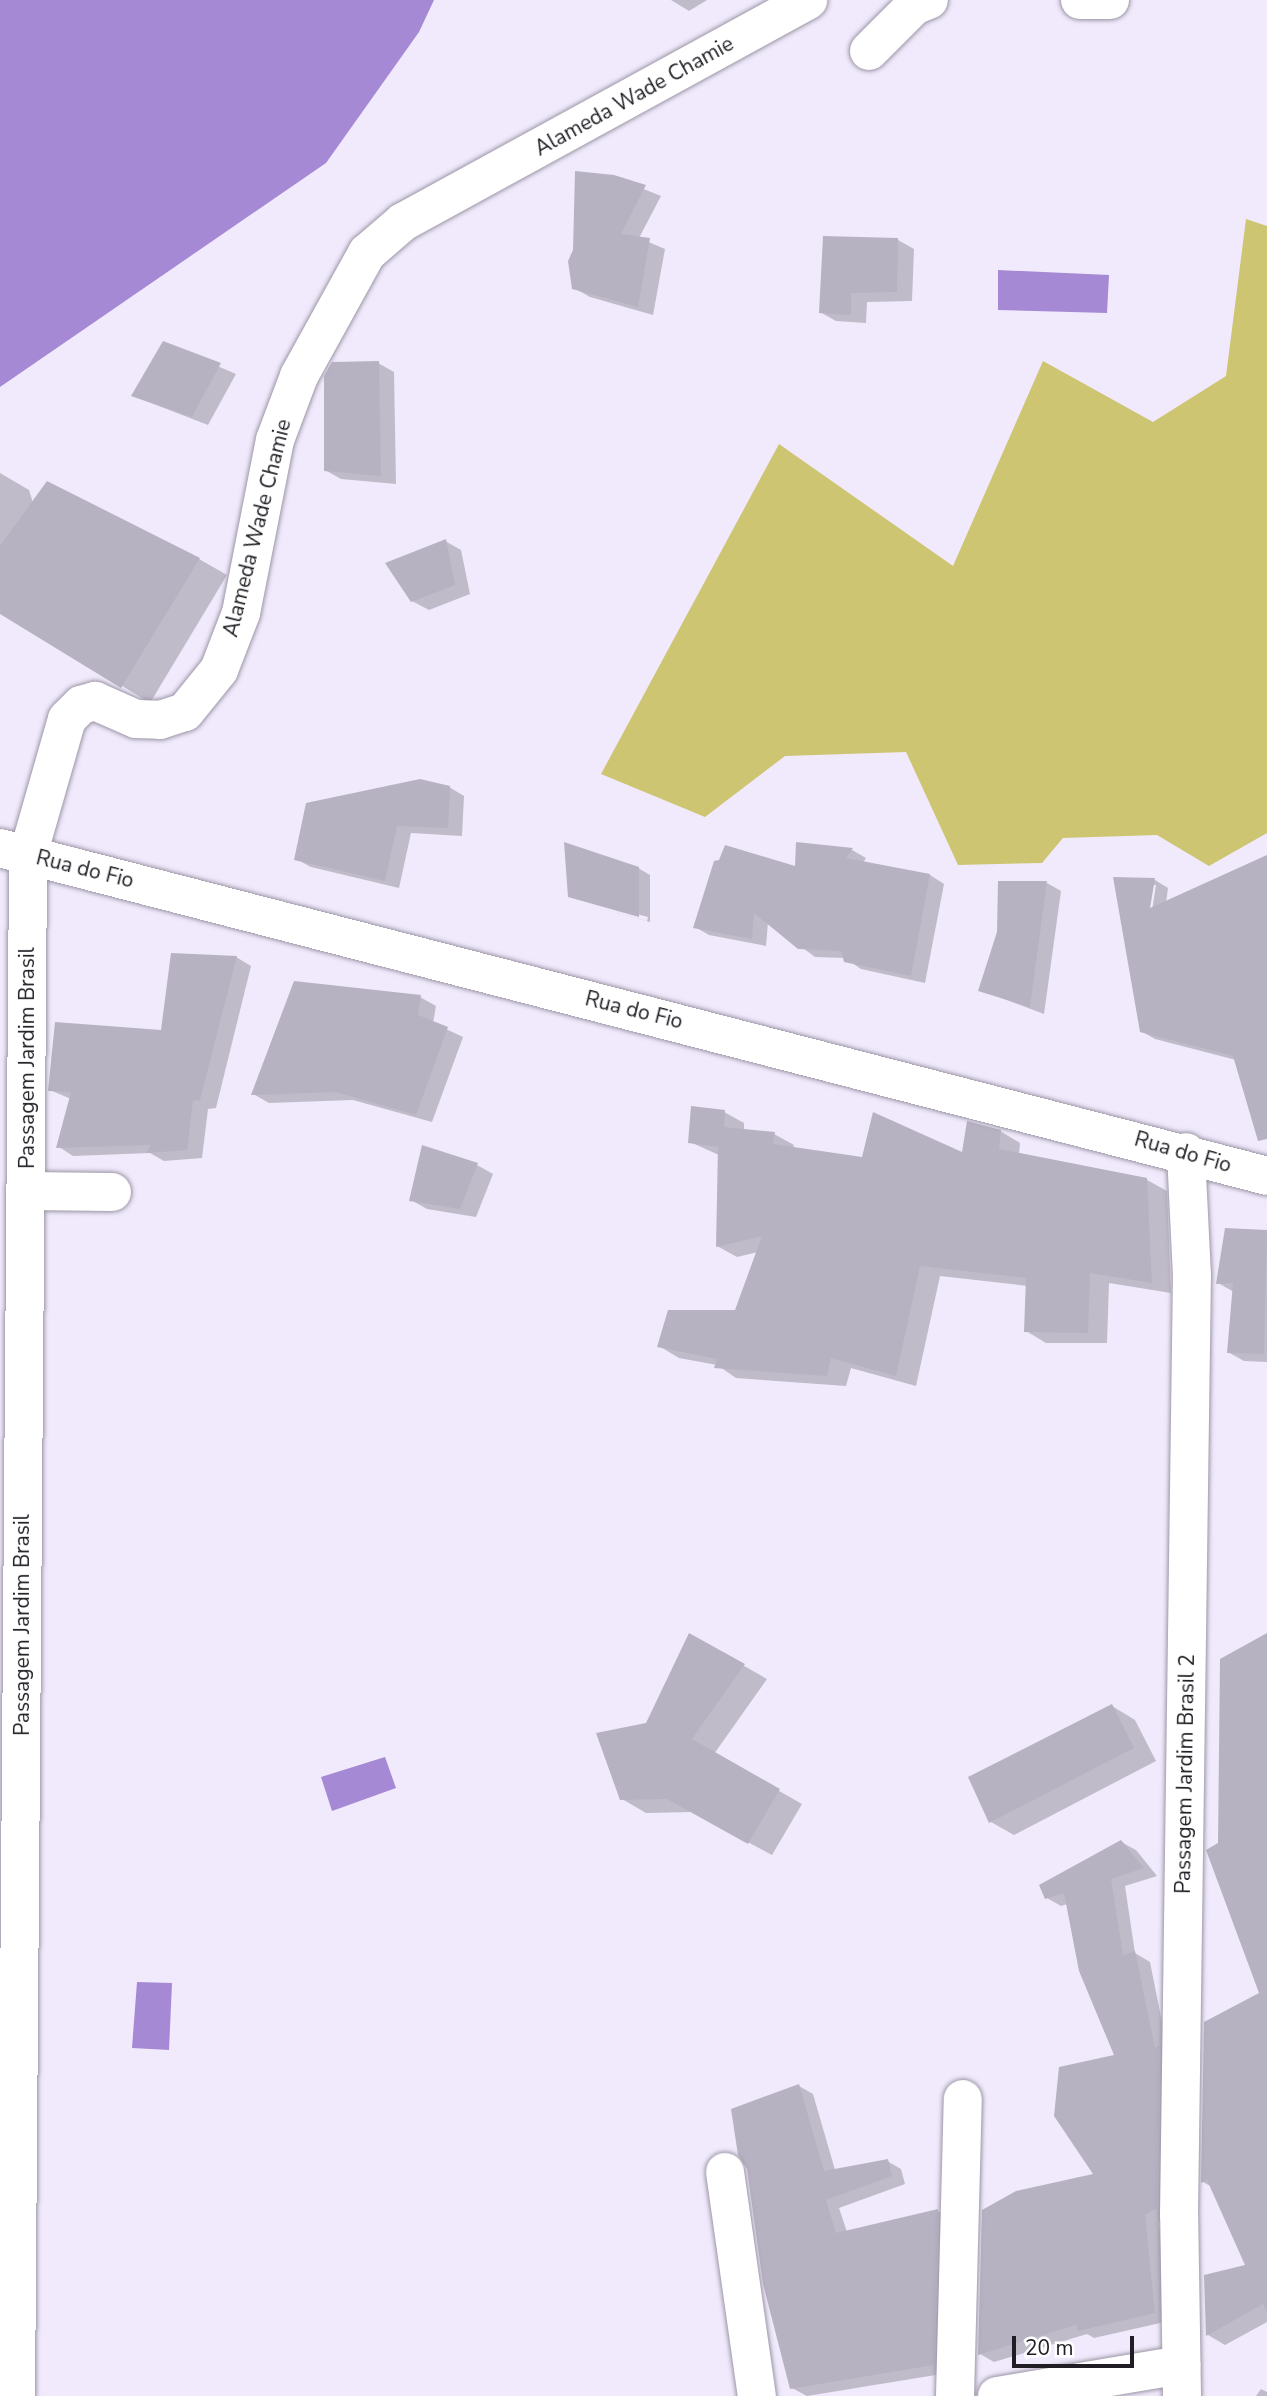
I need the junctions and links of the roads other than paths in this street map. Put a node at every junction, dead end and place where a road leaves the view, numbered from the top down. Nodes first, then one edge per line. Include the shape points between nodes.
1 (808, 0) edge
2 (929, 0) edge
3 (1080, 0) edge
4 (1110, 0) edge
5 (869, 51) dead end
6 (14, 851) edge
7 (1186, 1152) junction
8 (1267, 1176) edge
9 (26, 1191) junction
10 (112, 1192) dead end
11 (963, 2099) dead end
12 (725, 2172) dead end
13 (1181, 2381) edge
14 (16, 2396) edge
15 (757, 2396) edge
16 (955, 2396) edge
17 (997, 2396) edge

1 - 6 street, Alameda Wade Chamie via 403,222 367,253 299,376 275,440 241,613 219,670 185,712 160,720 136,719 95,701 81,705 67,719
2 - 5 street via 914,6
3 - 4 street
6 - 7 street, Rua do Fio
6 - 9 street, Passagem Jardim Brasil
7 - 8 street, Rua do Fio
7 - 13 street, Passagem Jardim Brasil 2 via 1192,1276 1179,2215
9 - 10 street
9 - 14 street, Passagem Jardim Brasil
11 - 16 street
12 - 15 street
13 - 17 street

